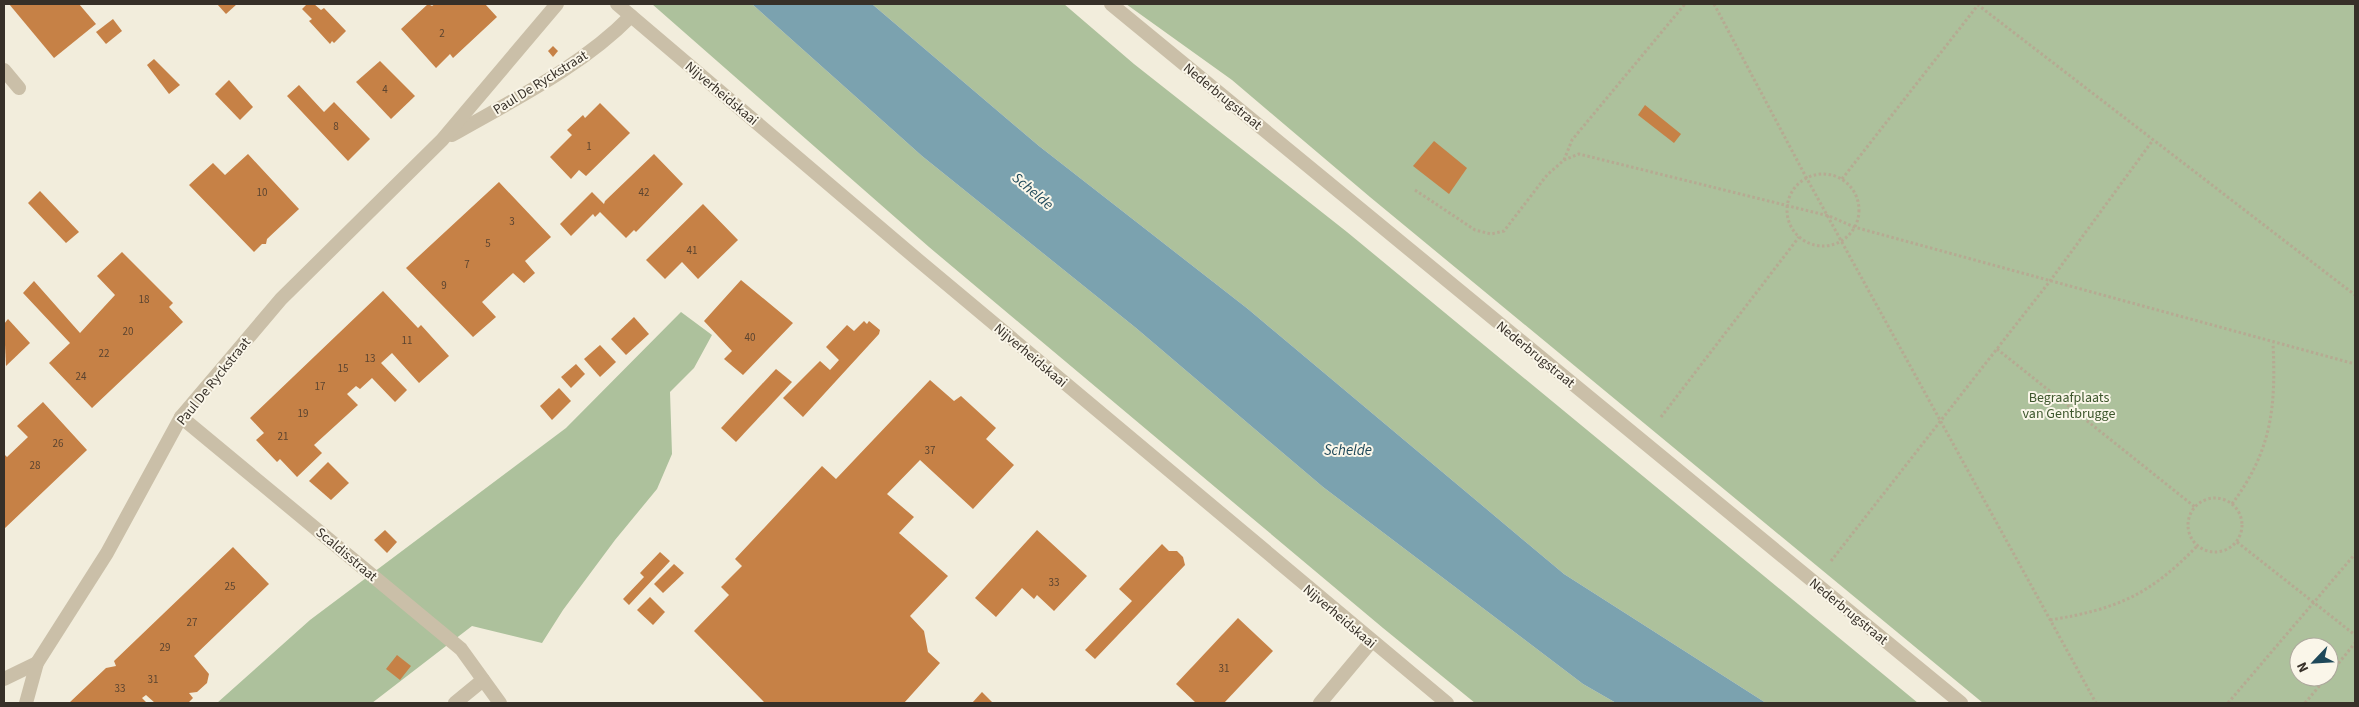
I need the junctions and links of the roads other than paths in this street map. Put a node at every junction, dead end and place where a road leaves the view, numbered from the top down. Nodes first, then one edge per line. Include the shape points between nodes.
1 (557, 4) edge
2 (617, 4) edge
3 (1111, 4) edge
4 (631, 16) junction
5 (4, 70) edge
6 (19, 88) dead end
7 (442, 140) junction
8 (181, 417) junction
9 (1371, 642) junction
10 (37, 663) junction
11 (4, 679) edge
12 (483, 680) junction
13 (26, 703) edge
14 (455, 703) edge
15 (500, 703) edge
16 (1320, 703) edge
17 (1447, 703) edge
18 (1961, 703) edge

1 - 7 street, Paul De Ryckstraat
2 - 4 street, Nijverheidskaai
3 - 18 street, Nederbrugstraat
4 - 7 street, Paul De Ryckstraat via 578,60
4 - 9 street, Nijverheidskaai
5 - 6 street
7 - 8 street, Paul De Ryckstraat via 281,298
8 - 10 street, Paul De Ryckstraat via 108,553
8 - 12 street, Scaldisstraat via 461,649
9 - 16 street
9 - 17 street, Nijverheidskaai
10 - 11 street
10 - 13 street
12 - 14 street
12 - 15 street, Scaldisstraat

